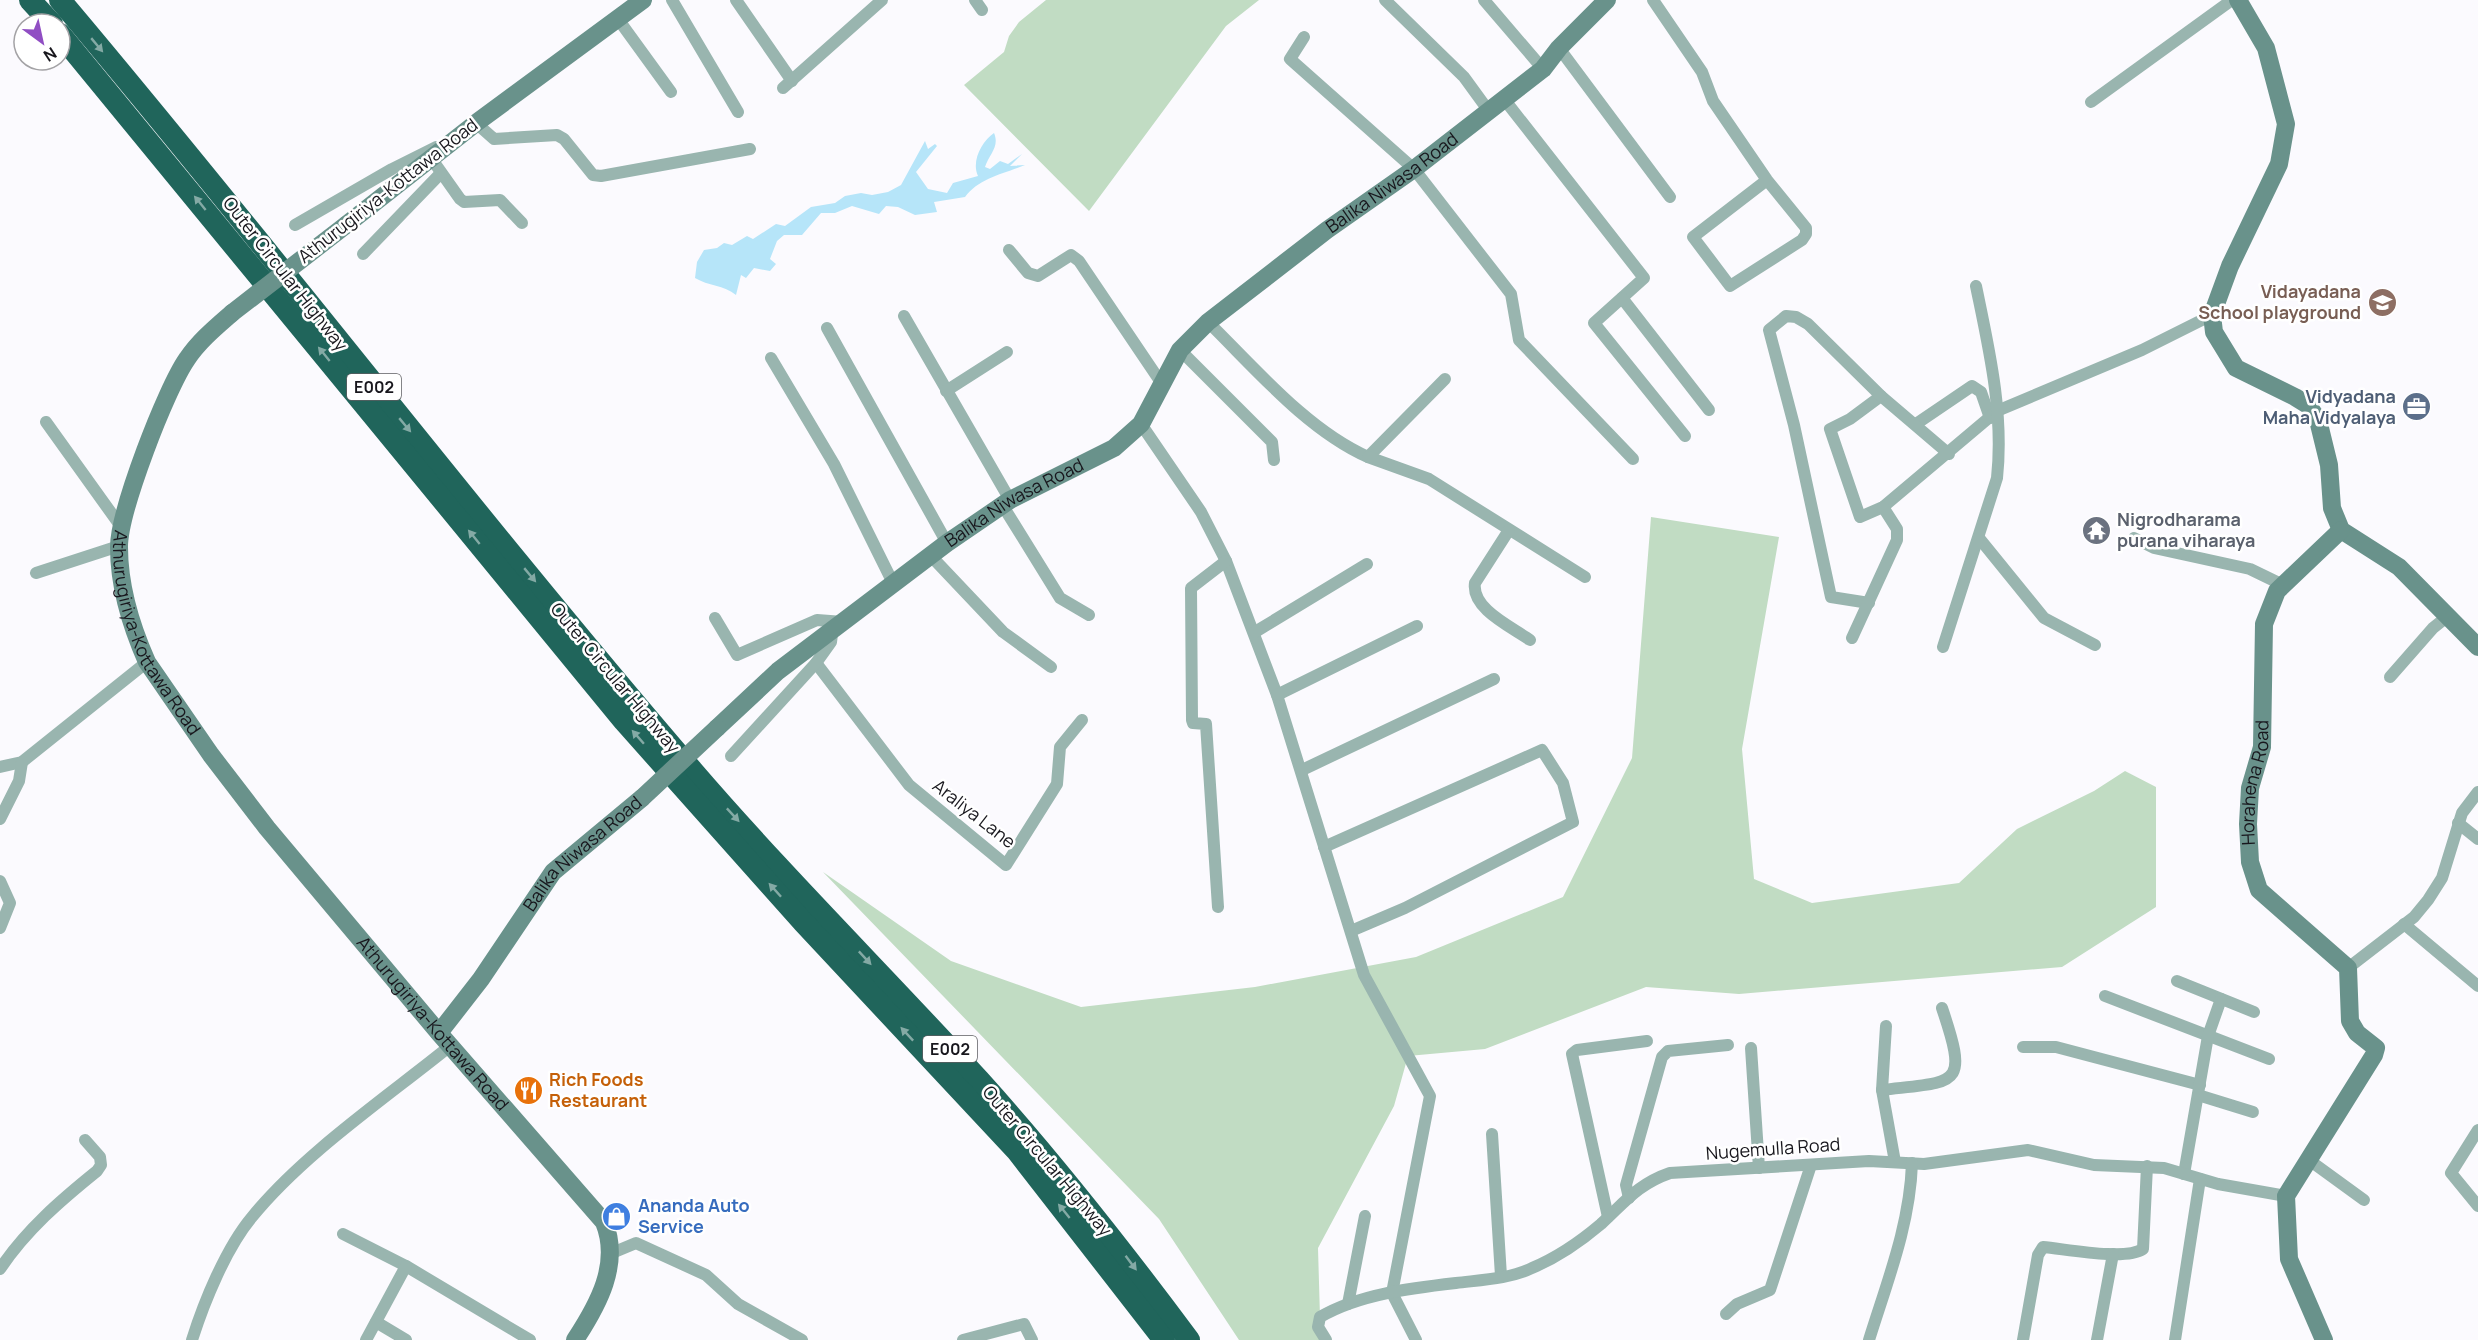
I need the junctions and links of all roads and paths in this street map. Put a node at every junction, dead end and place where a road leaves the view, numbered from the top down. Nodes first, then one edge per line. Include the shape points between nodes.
1 (30, 0) edge
2 (60, 0) edge
3 (643, 0) edge
4 (672, 0) edge
5 (736, 0) edge
6 (882, 0) edge
7 (1385, 0) edge
8 (1484, 0) edge
9 (1607, 0) edge
10 (1653, 0) edge
11 (2232, 0) edge
12 (2238, 0) edge
13 (41, 12) edge
14 (618, 19) junction
15 (1304, 37) dead end
16 (1559, 48) junction
17 (72, 49) edge
18 (1543, 69) junction
19 (671, 92) dead end
20 (1504, 99) junction
21 (2091, 102) dead end
22 (1488, 110) junction
23 (738, 112) dead end
24 (476, 123) junction
25 (458, 137) junction
26 (750, 149) dead end
27 (436, 166) junction
28 (1414, 169) junction
29 (1767, 180) junction
30 (1670, 197) dead end
31 (522, 223) dead end
32 (295, 225) dead end
33 (1009, 250) dead end
34 (363, 254) dead end
35 (1976, 286) dead end
36 (1622, 298) junction
37 (2212, 315) junction
38 (904, 316) dead end
39 (1208, 321) junction
40 (827, 328) dead end
41 (1180, 350) junction
42 (1007, 352) dead end
43 (771, 358) dead end
44 (1445, 379) dead end
45 (1162, 384) junction
46 (946, 391) junction
47 (1881, 396) junction
48 (1709, 410) dead end
49 (1993, 414) junction
50 (46, 422) dead end
51 (1141, 424) junction
52 (1916, 424) junction
53 (1685, 436) dead end
54 (1949, 454) junction
55 (1368, 457) junction
56 (1633, 459) dead end
57 (1274, 460) dead end
58 (1006, 503) junction
59 (1883, 507) junction
60 (1509, 530) junction
61 (2341, 530) junction
62 (120, 537) junction
63 (1979, 538) junction
64 (2133, 538) dead end
65 (947, 543) junction
66 (931, 556) junction
67 (1226, 561) junction
68 (1367, 564) dead end
69 (36, 573) dead end
70 (1585, 577) dead end
71 (894, 585) junction
72 (2283, 585) junction
73 (1869, 603) junction
74 (1089, 615) dead end
75 (2448, 616) junction
76 (716, 618) dead end
77 (838, 625) junction
78 (1417, 626) dead end
79 (1254, 632) junction
80 (1852, 638) dead end
81 (1530, 640) dead end
82 (2095, 645) dead end
83 (2478, 646) edge
84 (1943, 647) dead end
85 (147, 662) junction
86 (816, 663) junction
87 (1051, 667) dead end
88 (2390, 677) dead end
89 (1494, 680) dead end
90 (1277, 695) junction
91 (1082, 720) dead end
92 (731, 756) dead end
93 (22, 762) junction
94 (0, 767) edge
95 (1302, 770) junction
96 (2478, 792) edge
97 (0, 819) edge
98 (2458, 823) junction
99 (2478, 839) edge
100 (1324, 847) junction
101 (0, 881) edge
102 (1218, 907) dead end
103 (2404, 924) junction
104 (0, 928) edge
105 (1351, 931) junction
106 (2348, 969) junction
107 (2177, 981) dead end
108 (2478, 986) edge
109 (2105, 996) dead end
110 (2221, 999) junction
111 (1942, 1008) dead end
112 (2254, 1012) dead end
113 (1886, 1026) dead end
114 (2208, 1036) junction
115 (444, 1039) junction
116 (1647, 1041) dead end
117 (1728, 1045) dead end
118 (2023, 1047) dead end
119 (1751, 1048) dead end
120 (2269, 1059) dead end
121 (1882, 1090) junction
122 (2199, 1090) junction
123 (2253, 1112) dead end
124 (2478, 1131) edge
125 (1492, 1134) dead end
126 (85, 1140) dead end
127 (2308, 1160) junction
128 (1895, 1162) junction
129 (1811, 1164) junction
130 (1912, 1164) junction
131 (2147, 1166) junction
132 (1759, 1168) junction
133 (2184, 1174) junction
134 (2200, 1179) junction
135 (2286, 1196) junction
136 (1629, 1198) junction
137 (2364, 1200) dead end
138 (2478, 1206) edge
139 (1365, 1216) dead end
140 (1608, 1217) junction
141 (343, 1234) dead end
142 (612, 1253) junction
143 (2114, 1254) junction
144 (406, 1266) junction
145 (0, 1269) edge
146 (1501, 1276) junction
147 (1392, 1293) junction
148 (1348, 1304) junction
149 (1726, 1314) dead end
150 (376, 1322) junction
151 (795, 1338) edge
152 (192, 1340) edge
153 (366, 1340) edge
154 (406, 1340) edge
155 (530, 1340) edge
156 (574, 1340) edge
157 (963, 1340) edge
158 (1032, 1340) edge
159 (1164, 1340) edge
160 (1189, 1340) edge
161 (1326, 1340) edge
162 (1416, 1340) edge
163 (1869, 1340) edge
164 (2023, 1340) edge
165 (2097, 1340) edge
166 (2175, 1340) edge
167 (2324, 1340) edge

1 - 13 highway
2 -> 160 highway, Outer Circular Highway / E002 via 693,772 1040,1149 1108,1231
3 - 14 main road, Athurugiriya-Kottawa Road
4 - 23 street
5 - 6 street via 788,85
7 - 22 street via 1464,77
8 - 18 street
9 - 16 main road, Balika Niwasa Road
10 - 29 street via 1702,72 1713,101
11 - 21 street
12 - 37 main road via 2266,48 2286,124 2279,164 2230,266
14 - 19 street
14 - 24 main road, Athurugiriya-Kottawa Road
15 - 28 street via 1290,59
16 - 18 main road, Balika Niwasa Road
16 - 30 street
159 -> 17 highway, Outer Circular Highway / E002 via 1017,1152 795,913 624,721
18 - 20 main road, Balika Niwasa Road
20 - 22 main road, Balika Niwasa Road
20 - 36 street via 1644,278
22 - 28 main road, Balika Niwasa Road
24 - 25 main road, Athurugiriya-Kottawa Road
24 - 26 street via 498,140 557,135 593,175 601,177
25 - 27 main road, Athurugiriya-Kottawa Road
25 - 32 street via 392,168
27 - 31 street via 464,202 500,200
27 - 34 street
27 - 62 main road, Athurugiriya-Kottawa Road, bridge via 346,225 232,313 195,348 182,367 158,421
28 - 39 main road, Balika Niwasa Road
28 - 56 street via 1511,294 1519,340
29 - 29 street via 1806,228 1806,234 1730,286 1693,237
33 - 45 street via 1028,273 1038,276 1071,255 1079,261
35 - 49 street via 1992,367
36 - 48 street
36 - 53 street via 1594,323
37 - 49 street via 2142,350
37 - 61 main road via 2214,332 2236,368 2308,405 2318,420 2330,465 2332,508
38 - 46 street
39 - 41 main road, Balika Niwasa Road
39 - 55 street via 1288,402 1351,449
40 - 65 street
41 - 45 main road, Balika Niwasa Road
41 - 57 street via 1272,442
42 - 46 street
43 - 71 street via 834,464
44 - 55 street
45 - 51 main road, Balika Niwasa Road
46 - 58 street
47 - 52 street
47 - 59 street via 1830,429 1860,517
47 - 73 street via 1808,324 1786,316 1769,330 1794,424 1831,597
49 - 52 street via 1981,392 1972,386
49 - 54 street
49 - 63 street via 2000,454
50 - 62 street
51 - 58 main road, Balika Niwasa Road via 1114,448
51 - 67 street via 1201,512
52 - 54 street
54 - 59 street
55 - 60 street via 1429,478
58 - 65 main road, Balika Niwasa Road
58 - 74 street via 1060,598
59 - 73 street via 1897,529 1897,540
60 - 70 street
60 - 81 street via 1474,591 1483,606
61 - 72 main road, Horahena Road
61 - 75 main road via 2399,567
62 - 69 street
62 - 85 main road, Athurugiriya-Kottawa Road via 123,592
63 - 82 street via 2044,618
63 - 84 street
64 - 72 street via 2154,548 2250,568
65 - 66 main road, Balika Niwasa Road
66 - 71 main road, Balika Niwasa Road
66 - 87 street via 1003,632
67 - 79 street
67 - 102 street via 1191,588 1192,720 1206,724
68 - 79 street
71 - 77 main road, Balika Niwasa Road
72 - 106 main road, Horahena Road via 2264,624 2262,747 2250,788 2250,862 2259,890
73 - 80 street
75 - 83 main road
75 - 88 street
76 - 77 street via 736,654 817,620
77 - 86 street
77 - 115 main road, Balika Niwasa Road, bridge via 778,672 642,798 553,872
78 - 90 street
79 - 90 street
85 - 93 street
85 - 115 main road, Athurugiriya-Kottawa Road via 267,828
86 - 91 street, Araliya Lane via 909,785 1006,865 1057,784 1060,747
86 - 92 street
89 - 95 street
90 - 95 street
93 - 94 street
93 - 97 street via 19,781
95 - 100 street
96 - 98 street
98 - 99 street
98 - 103 street via 2442,878 2428,900
100 - 105 street
100 - 105 street via 1542,750 1563,783 1573,822 1405,908
101 - 104 street via 10,903
103 - 106 street
103 - 108 street
105 - 147 street via 1364,975 1430,1096
106 - 127 main road via 2350,1021 2357,1034 2376,1048
107 - 110 street
109 - 114 street
110 - 112 street
110 - 114 street
111 - 121 street via 1956,1050 1952,1076 1943,1083
113 - 121 street
114 - 120 street
114 - 122 street
115 - 142 main road, Athurugiriya-Kottawa Road via 594,1207 611,1239
115 - 152 street via 312,1156 251,1217 218,1275
116 - 140 street via 1577,1050 1572,1054
117 - 136 street via 1668,1051 1662,1057 1626,1185
118 - 122 street via 2056,1047
119 - 132 street
121 - 128 street
122 - 123 street
122 - 133 street
124 - 138 street via 2451,1173
125 - 146 street
126 - 145 street via 100,1157 101,1165 17,1244
127 - 135 main road
127 - 137 street
128 - 129 street, Nugemulla Road
128 - 130 street, Nugemulla Road
129 - 132 street, Nugemulla Road
129 - 149 street via 1770,1290 1737,1304
130 - 131 street, Nugemulla Road via 2028,1149 2094,1165
130 - 163 street via 1902,1233
131 - 133 street, Nugemulla Road
131 - 143 street via 2143,1249 2138,1253
132 - 136 street, Nugemulla Road via 1670,1173 1649,1180
133 - 134 street, Nugemulla Road
134 - 135 street, Nugemulla Road
134 - 166 street
135 - 167 main road via 2289,1259
136 - 140 street, Nugemulla Road
139 - 148 street
140 - 146 street, Nugemulla Road via 1559,1254 1530,1270
141 - 144 street
142 - 151 street via 636,1243 706,1275 738,1304
142 - 156 main road via 594,1310
143 - 164 street via 2043,1247 2038,1255
143 - 165 street
144 - 150 street
144 - 155 street
146 - 147 street, Nugemulla Road
147 - 148 street, Nugemulla Road
147 - 162 street
148 - 161 street, Nugemulla Road via 1320,1317 1318,1327
150 - 153 street
150 - 154 street
157 - 158 street via 1024,1324

